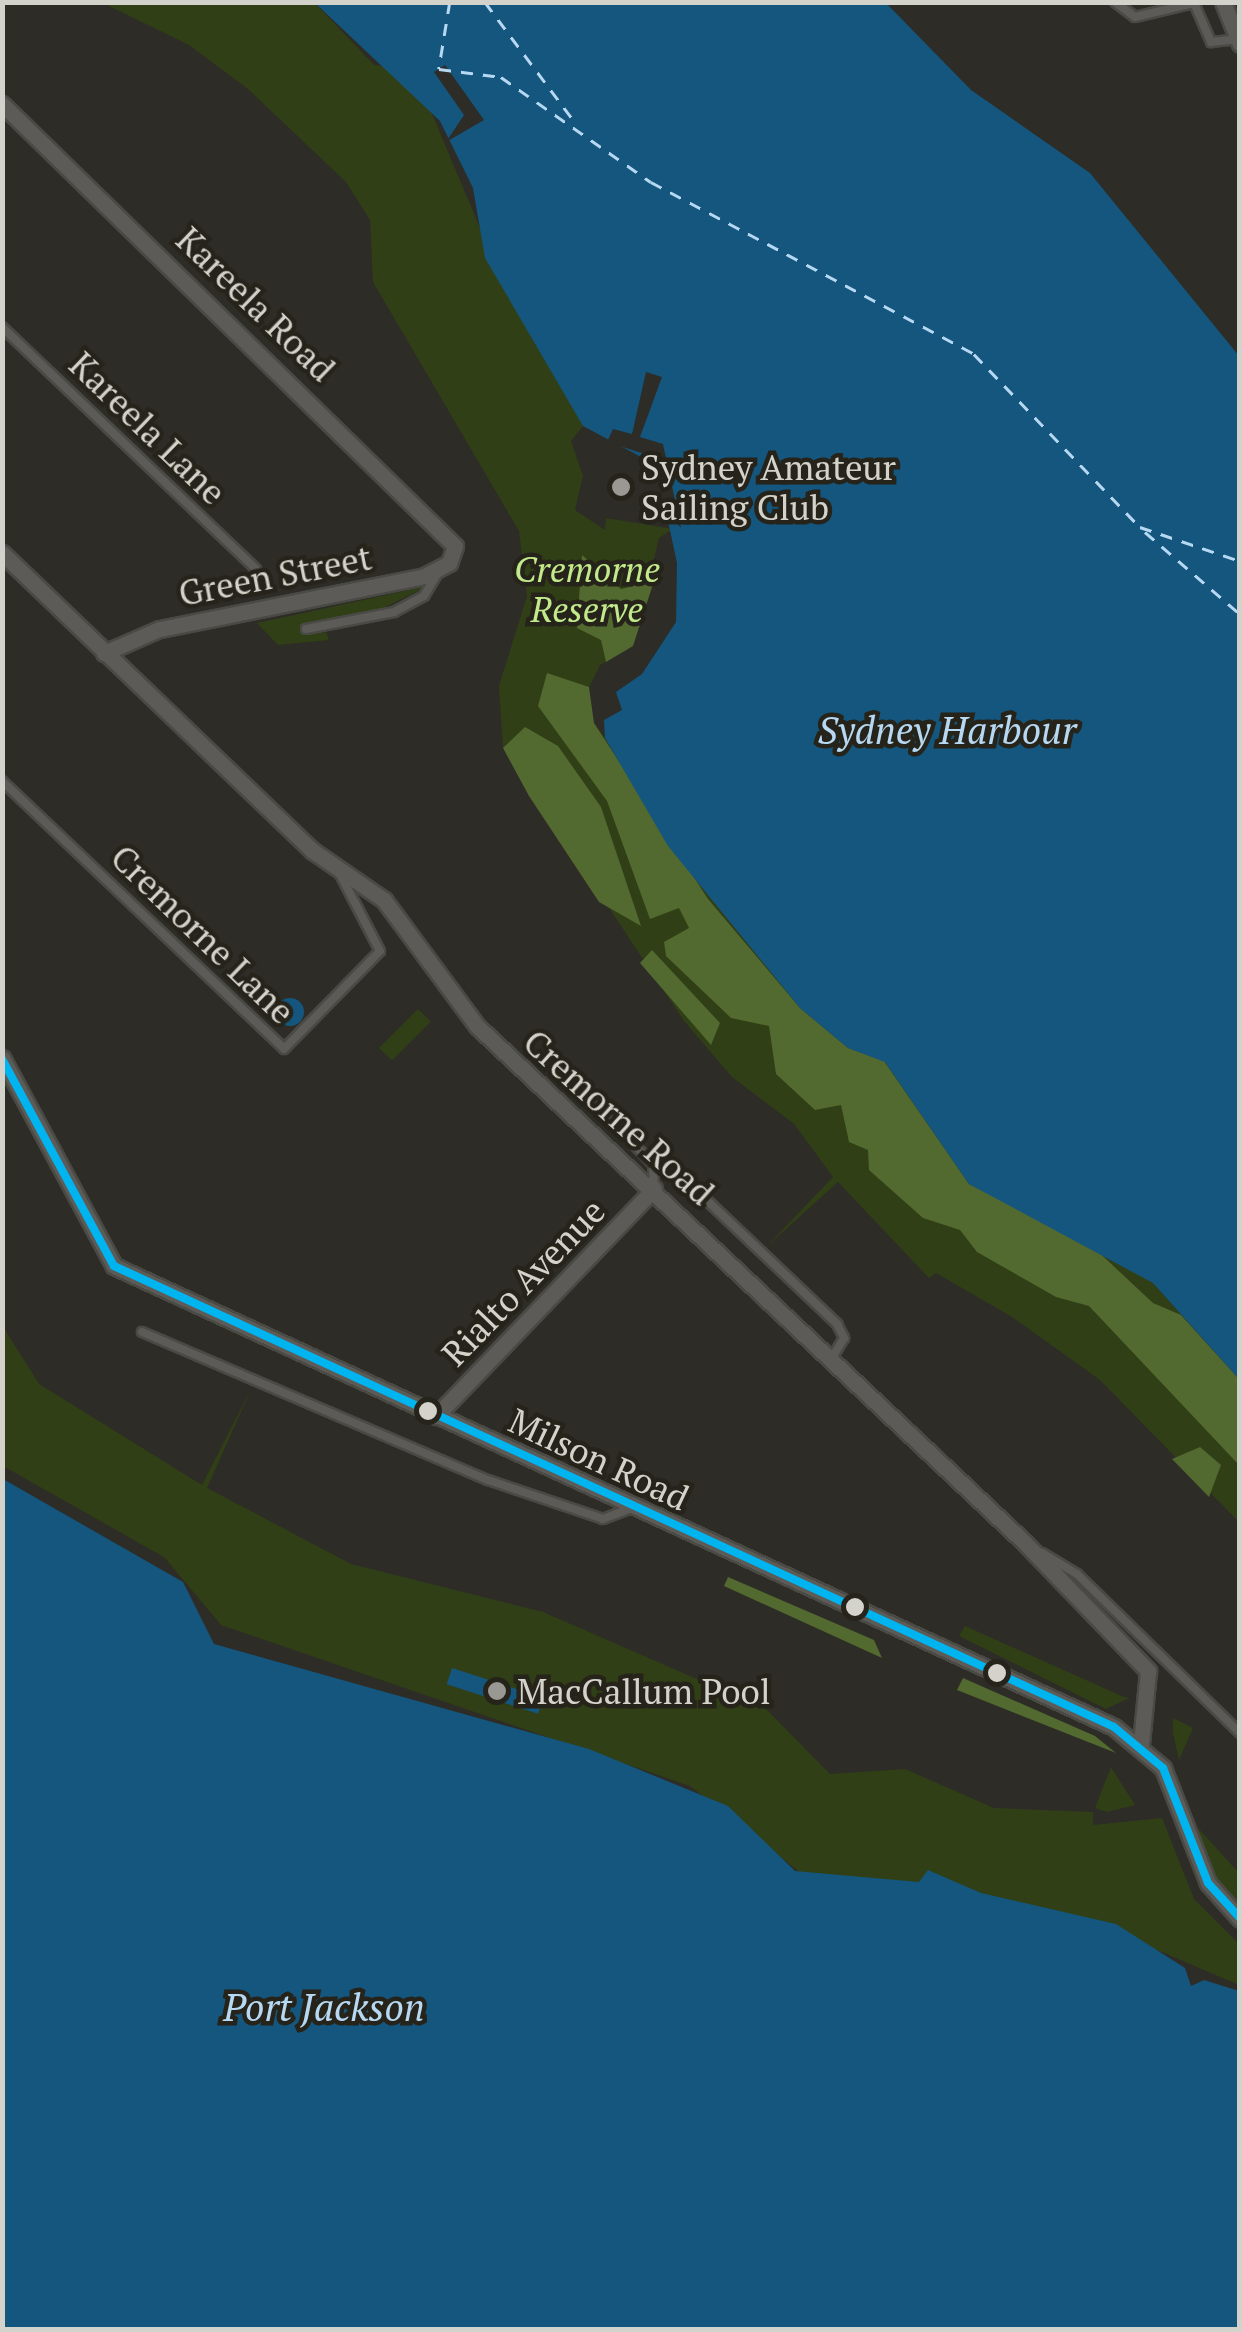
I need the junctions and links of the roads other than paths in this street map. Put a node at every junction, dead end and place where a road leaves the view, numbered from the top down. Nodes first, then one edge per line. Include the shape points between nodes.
1 (1115, 2) edge
2 (1223, 2) edge
3 (1239, 40) edge
4 (2, 104) edge
5 (2, 328) edge
6 (2, 553) edge
7 (256, 569) dead end
8 (440, 569) junction
9 (306, 629) dead end
10 (104, 653) junction
11 (2, 781) edge
12 (337, 868) junction
13 (2, 1058) edge
14 (550, 1058) dead end
15 (654, 1189) junction
16 (696, 1190) dead end
17 (142, 1332) dead end
18 (832, 1358) junction
19 (436, 1416) junction
20 (636, 1507) junction
21 (1025, 1543) junction
22 (1240, 1734) edge
23 (1141, 1744) junction
24 (1240, 1919) edge

1 - 3 lane via 1135,18 1194,4 1212,42
2 - 3 street
4 - 8 street, Kareela Road via 450,533 454,554
5 - 7 lane, Kareela Lane
6 - 10 street, Cremorne Road
8 - 9 lane via 424,596 394,612
8 - 10 street, Green Street via 159,629
10 - 12 street, Cremorne Road
11 - 12 lane, Cremorne Lane via 284,1049 380,951
12 - 15 street, Cremorne Road via 384,900 477,1026
13 - 19 street, Milson Road via 114,1266
14 - 15 lane via 653,1164
15 - 18 street, Cremorne Road
15 - 19 street, Rialto Avenue
16 - 18 lane via 837,1324 844,1338
17 - 20 lane via 488,1480 602,1519
18 - 21 street, Cremorne Road
19 - 20 street, Milson Road
20 - 23 street, Milson Road
21 - 22 lane via 1077,1574
21 - 23 street, Cremorne Road via 1150,1674
23 - 24 street, Milson Road via 1168,1776 1208,1883

